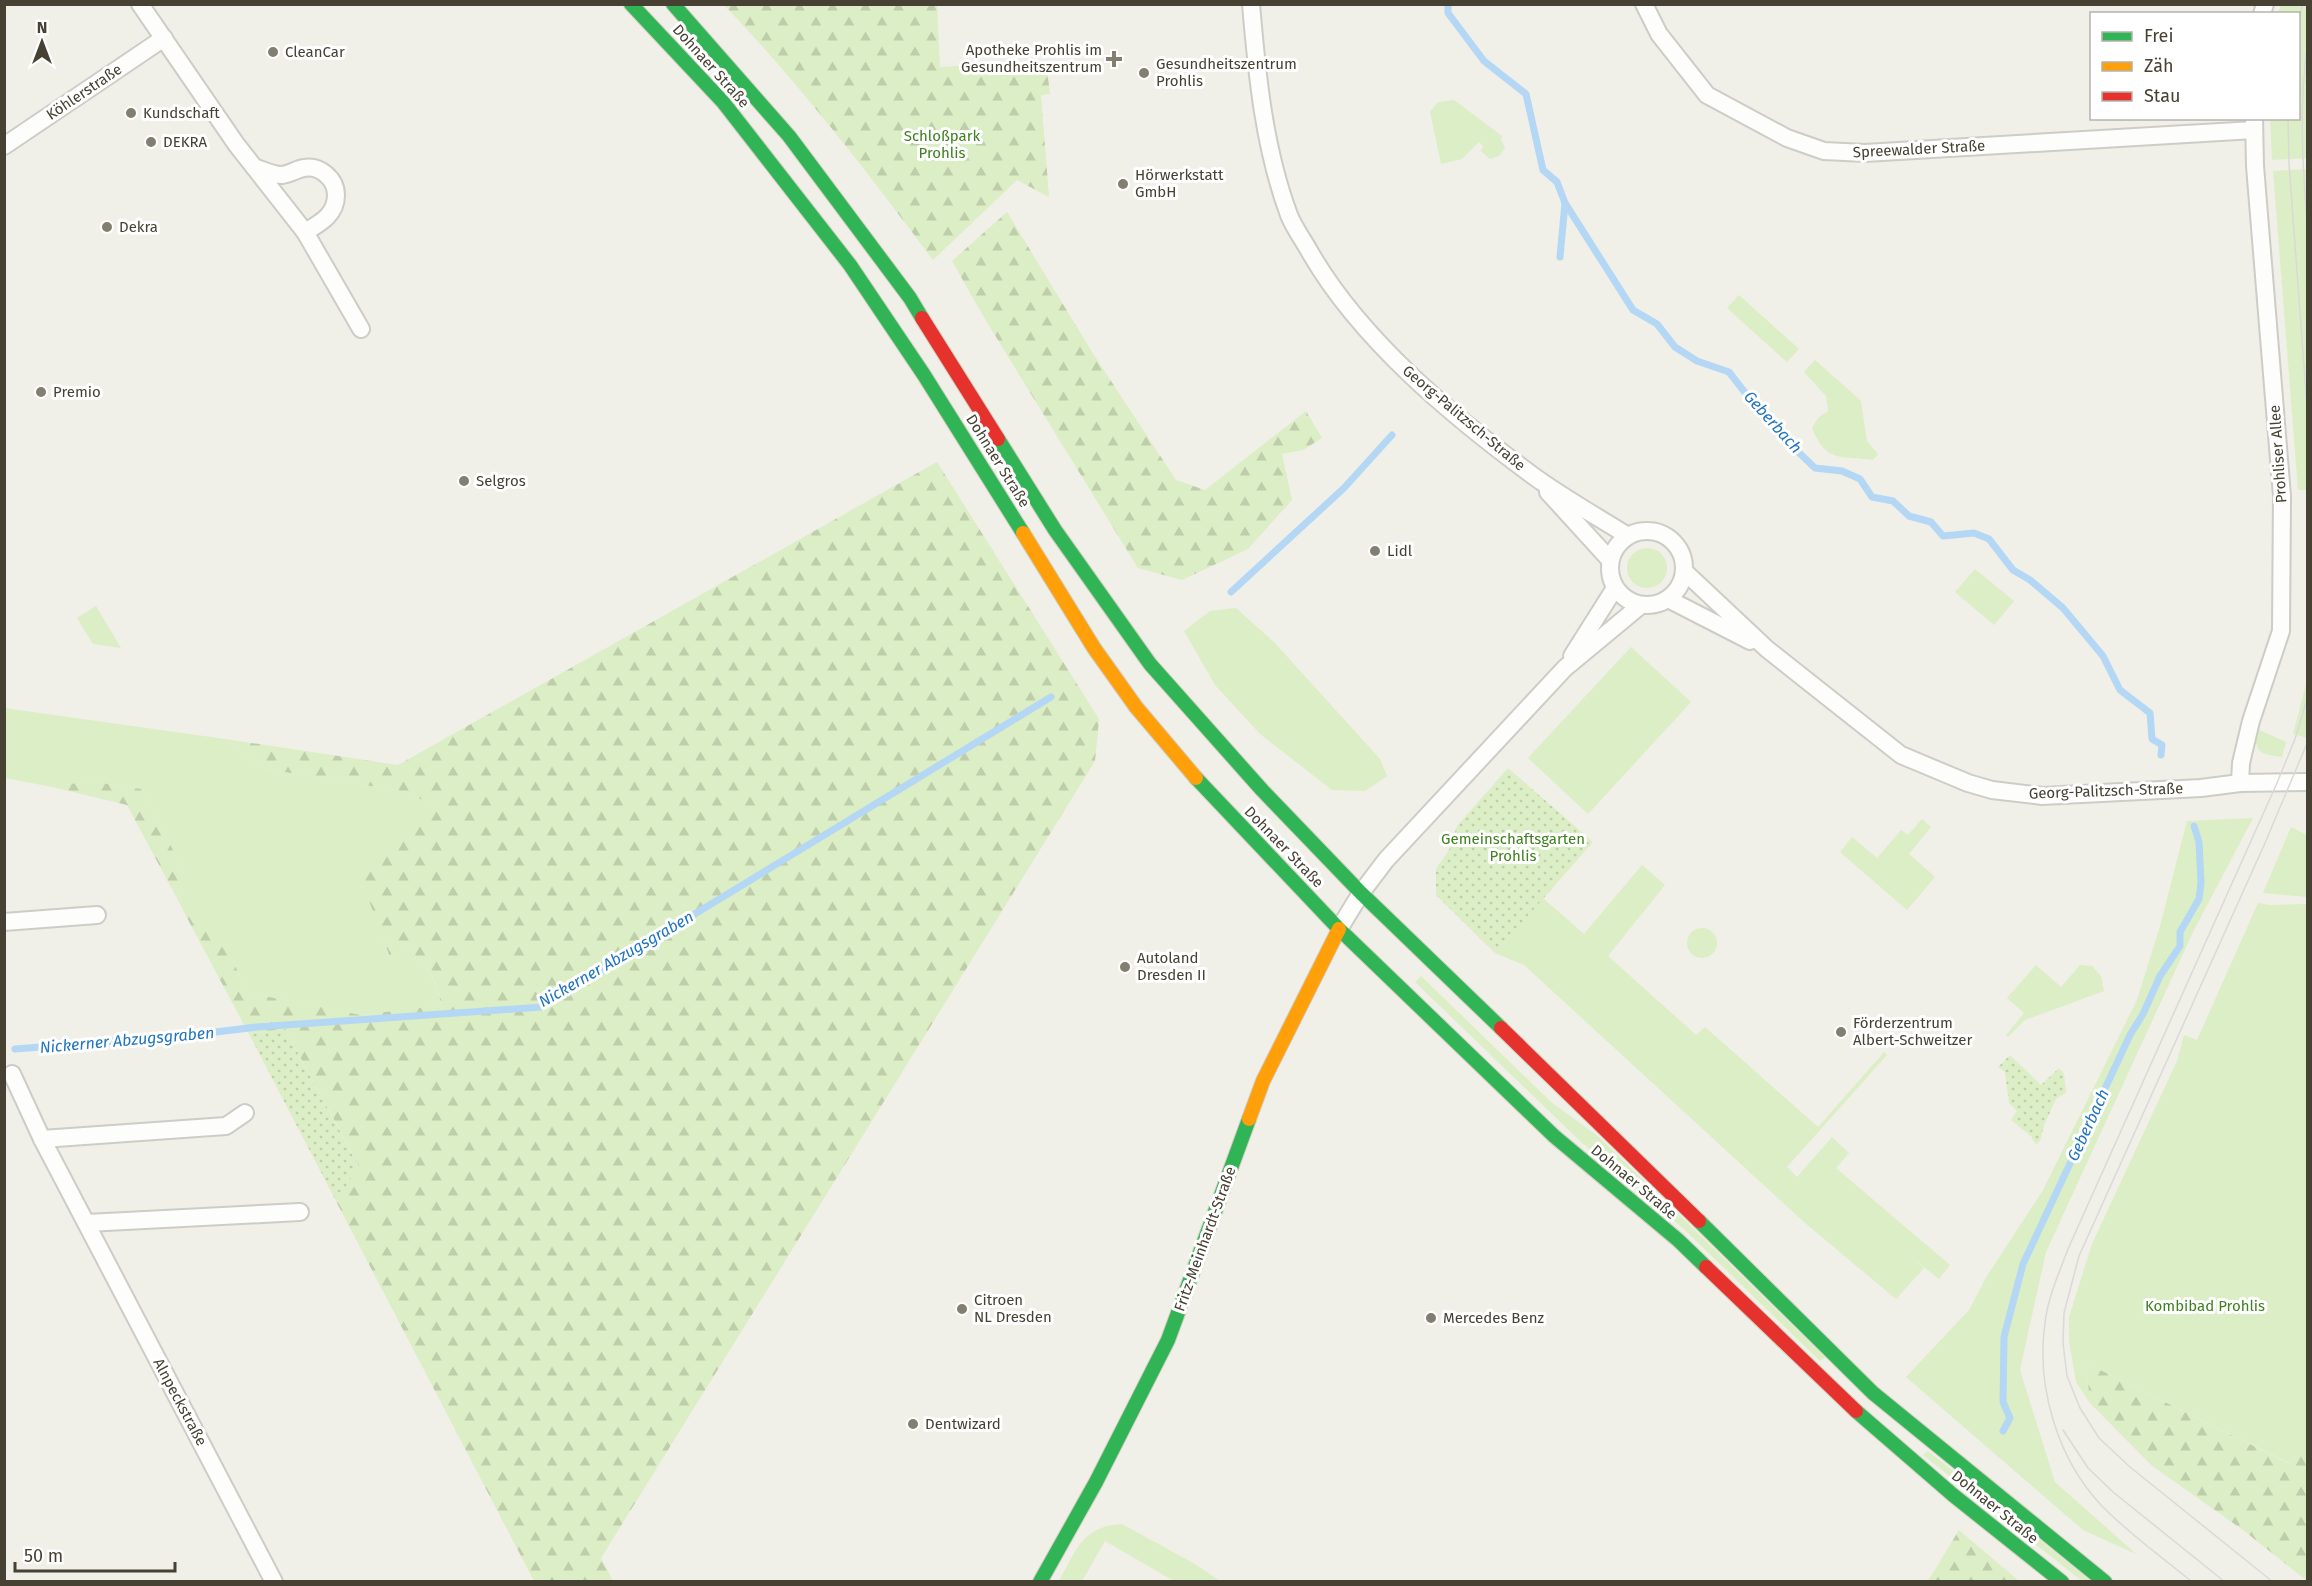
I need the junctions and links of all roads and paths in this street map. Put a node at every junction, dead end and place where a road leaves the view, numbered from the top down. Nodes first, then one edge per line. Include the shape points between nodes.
1 (140, 4) edge
2 (631, 4) edge
3 (673, 4) edge
4 (1251, 4) edge
5 (1644, 4) edge
6 (164, 38) junction
7 (2254, 124) edge
8 (4, 146) edge
9 (254, 167) junction
10 (305, 232) junction
11 (361, 329) dead end
12 (1533, 476) junction
13 (1628, 536) junction
14 (1610, 560) junction
15 (1684, 572) junction
16 (1615, 588) junction
17 (1668, 599) junction
18 (1641, 605) junction
19 (1767, 649) junction
20 (1565, 668) junction
21 (2307, 782) edge
22 (2241, 783) junction
23 (1361, 893) junction
24 (97, 915) dead end
25 (4, 922) edge
26 (1339, 929) junction
27 (12, 1074) dead end
28 (245, 1113) dead end
29 (42, 1139) junction
30 (300, 1212) dead end
31 (87, 1223) junction
32 (274, 1581) edge
33 (1040, 1581) edge
34 (2062, 1581) edge
35 (2105, 1581) edge

1 - 6 street
2 - 26 main road, Dohnaer Straße via 723,102 850,265 1136,708 1201,784
3 - 23 main road, Dohnaer Straße via 789,136 910,298 1055,530 1150,664 1262,790
4 - 12 street, Georg-Palitzsch-Straße via 1264,124 1289,216 1328,282 1360,324 1432,395
5 - 7 street, Spreewalder Straße via 1659,34 1707,94 1787,138 1824,151 1865,153
6 - 8 street, Köhlerstraße
6 - 9 street
7 - 22 street, Prohliser Allee via 2282,496 2281,631 2251,721 2241,763
9 - 10 street
9 - 10 street via 282,175 306,167 321,170 332,180 337,192 336,206 324,221
10 - 11 street
12 - 13 street, Georg-Palitzsch-Straße
12 - 14 street, Georg-Palitzsch-Straße
13 - 14 street via 1615,548
13 - 15 street via 1648,531 1668,537 1683,556
14 - 16 street via 1609,572
15 - 17 street via 1683,581
15 - 19 street, Georg-Palitzsch-Straße
16 - 18 street via 1630,602
16 - 20 street
17 - 18 street via 1655,605
17 - 19 street, Georg-Palitzsch-Straße
18 - 20 street
19 - 22 street, Georg-Palitzsch-Straße via 1901,755 1947,776 1992,790 2042,796
20 - 23 street via 1394,850
21 - 22 street, Georg-Palitzsch-Straße
23 - 26 street, Fritz-Meinhardt-Straße
23 - 35 main road, Dohnaer Straße via 1873,1393
24 - 25 street
26 - 33 main road, Fritz-Meinhardt-Straße via 1263,1081 1168,1340 1096,1482
26 - 34 main road, Dohnaer Straße via 1554,1136 1678,1240 1869,1423
27 - 29 street, Alnpeckstraße
28 - 29 street via 226,1126
29 - 31 street, Alnpeckstraße
30 - 31 street
31 - 32 street, Alnpeckstraße

